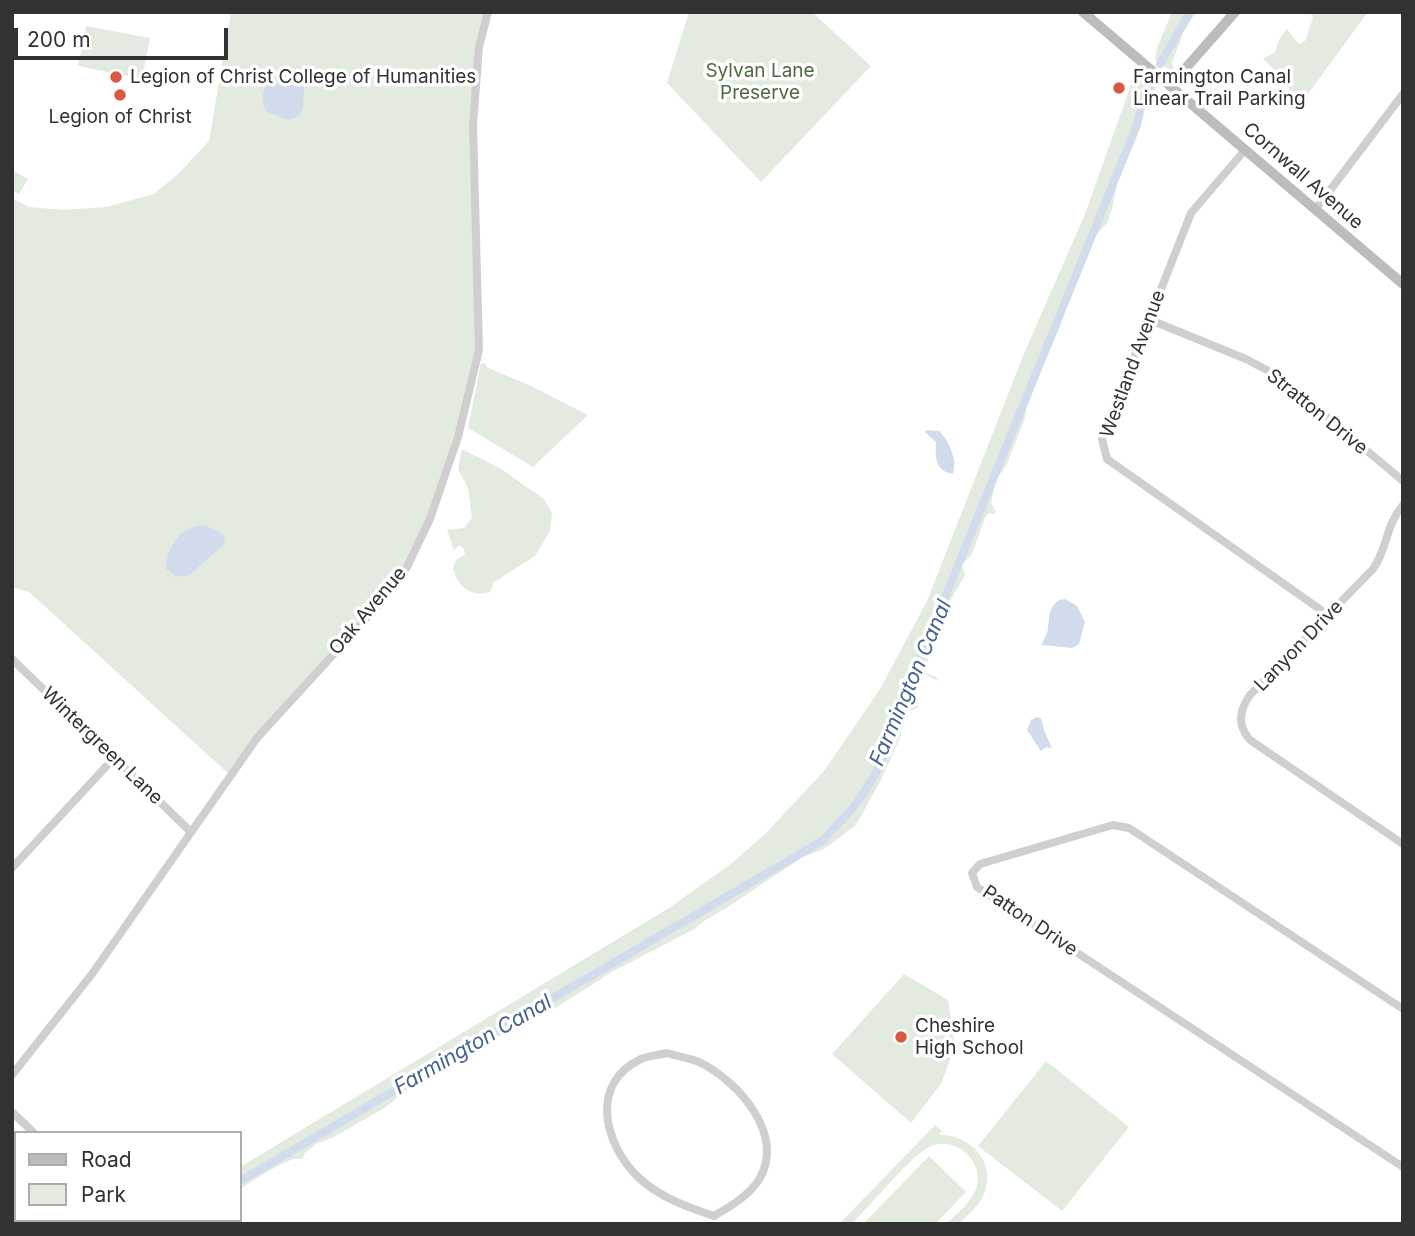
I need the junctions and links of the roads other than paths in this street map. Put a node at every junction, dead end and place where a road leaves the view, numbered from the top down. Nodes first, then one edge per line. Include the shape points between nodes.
1 (488, 12) edge
2 (1083, 12) edge
3 (1235, 12) edge
4 (1171, 85) junction
5 (1403, 94) edge
6 (1245, 150) junction
7 (1315, 209) junction
8 (1403, 284) edge
9 (1148, 319) junction
10 (1403, 481) edge
11 (1403, 505) edge
12 (1328, 615) junction
13 (12, 659) edge
14 (113, 759) junction
15 (1403, 831) edge
16 (191, 832) junction
17 (1400, 842) edge
18 (12, 868) edge
19 (1403, 1009) edge
20 (12, 1075) edge
21 (12, 1112) edge
22 (32, 1131) edge
23 (1403, 1167) edge
24 (715, 1220) edge

1 - 16 street, Oak Avenue via 479,47 473,124 479,350 458,437 430,519 407,566 374,610 257,738
2 - 4 street, Cornwall Avenue
3 - 4 street
4 - 6 street, Cornwall Avenue
5 - 7 street
6 - 7 street, Cornwall Avenue
6 - 9 street, Westland Avenue via 1191,213
7 - 8 street, Cornwall Avenue
9 - 10 street, Stratton Drive via 1279,376
9 - 12 street, Westland Avenue via 1102,439 1107,459
11 - 12 street, Lanyon Drive via 1392,520 1373,569
12 - 17 street, Lanyon Drive via 1250,695 1242,709 1241,726 1260,748
13 - 14 street, Wintergreen Lane
14 - 16 street, Wintergreen Lane
14 - 18 street
15 - 17 street
16 - 20 street, Oak Avenue via 92,974
19 - 23 street, Patton Drive via 1129,828 1113,825 980,864 972,873 977,887
21 - 22 street
24 - 24 street via 760,1178 768,1146 756,1113 731,1082 701,1063 667,1054 641,1059 620,1073 607,1099 607,1122 617,1154 661,1195

